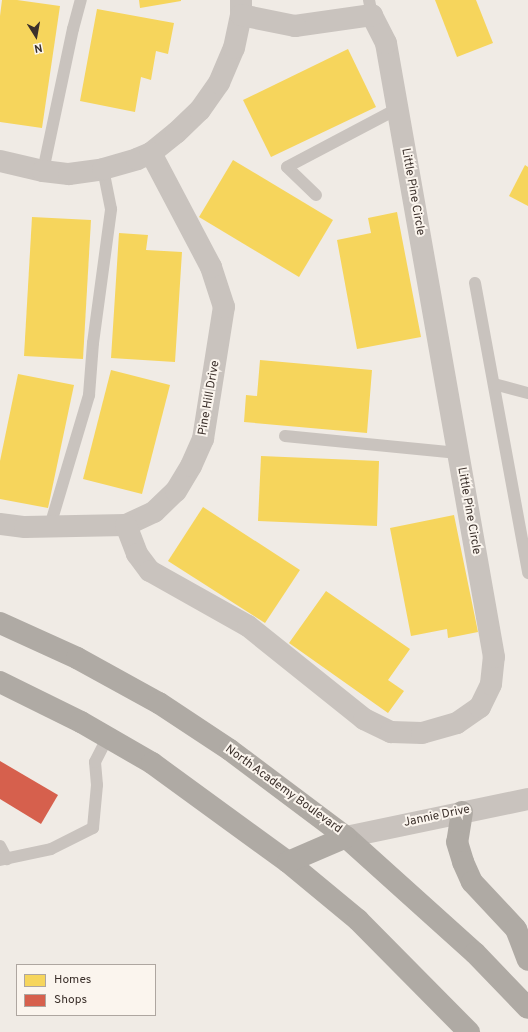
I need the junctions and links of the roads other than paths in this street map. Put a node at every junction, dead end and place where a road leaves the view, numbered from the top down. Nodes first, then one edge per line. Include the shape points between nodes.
1 (81, 0) edge
2 (241, 7) edge
3 (370, 8) edge
4 (397, 109) junction
5 (151, 153) junction
6 (0, 161) edge
7 (103, 169) junction
8 (43, 171) junction
9 (316, 196) dead end
10 (475, 283) dead end
11 (494, 384) junction
12 (528, 393) edge
13 (284, 436) dead end
14 (458, 453) junction
15 (0, 524) edge
16 (126, 525) junction
17 (50, 526) junction
18 (528, 573) edge
19 (0, 623) edge
20 (0, 682) edge
21 (108, 738) junction
22 (528, 799) edge
23 (462, 812) junction
24 (346, 837) junction
25 (0, 846) edge
26 (4, 859) edge
27 (288, 862) junction
28 (528, 960) edge
29 (528, 1008) edge
30 (469, 1032) edge

1 - 8 lane
2 - 3 street, Little Pine Circle via 295,26
2 - 5 street via 234,48 219,83 200,110
3 - 4 street, Little Pine Circle via 386,43
4 - 9 lane via 287,167
4 - 14 street, Little Pine Circle
5 - 7 street
5 - 16 street, Pine Hill Drive via 211,267 224,307 203,439 191,466 176,491 154,512
6 - 8 street
7 - 8 street via 69,174
7 - 17 lane via 111,209 93,343 89,395
10 - 11 lane
11 - 12 lane
11 - 18 lane
13 - 14 lane
14 - 16 street, Little Pine Circle via 494,657 491,684 480,707 457,723 422,733 390,732 364,718 248,626 150,571 137,554
15 - 17 street, Pine Hill Drive
16 - 17 street, Pine Hill Drive
19 - 24 highway, North Academy Boulevard via 77,658 159,703 230,750
20 - 21 highway
21 - 26 lane via 95,762 97,785 93,828 51,849
21 - 27 highway via 152,763
22 - 23 street, Jannie Drive
23 - 24 street, Jannie Drive
23 - 28 highway via 457,842 463,862 472,882 516,928
24 - 27 highway
24 - 29 highway, North Academy Boulevard via 475,953
25 - 26 lane
27 - 30 highway via 358,920

